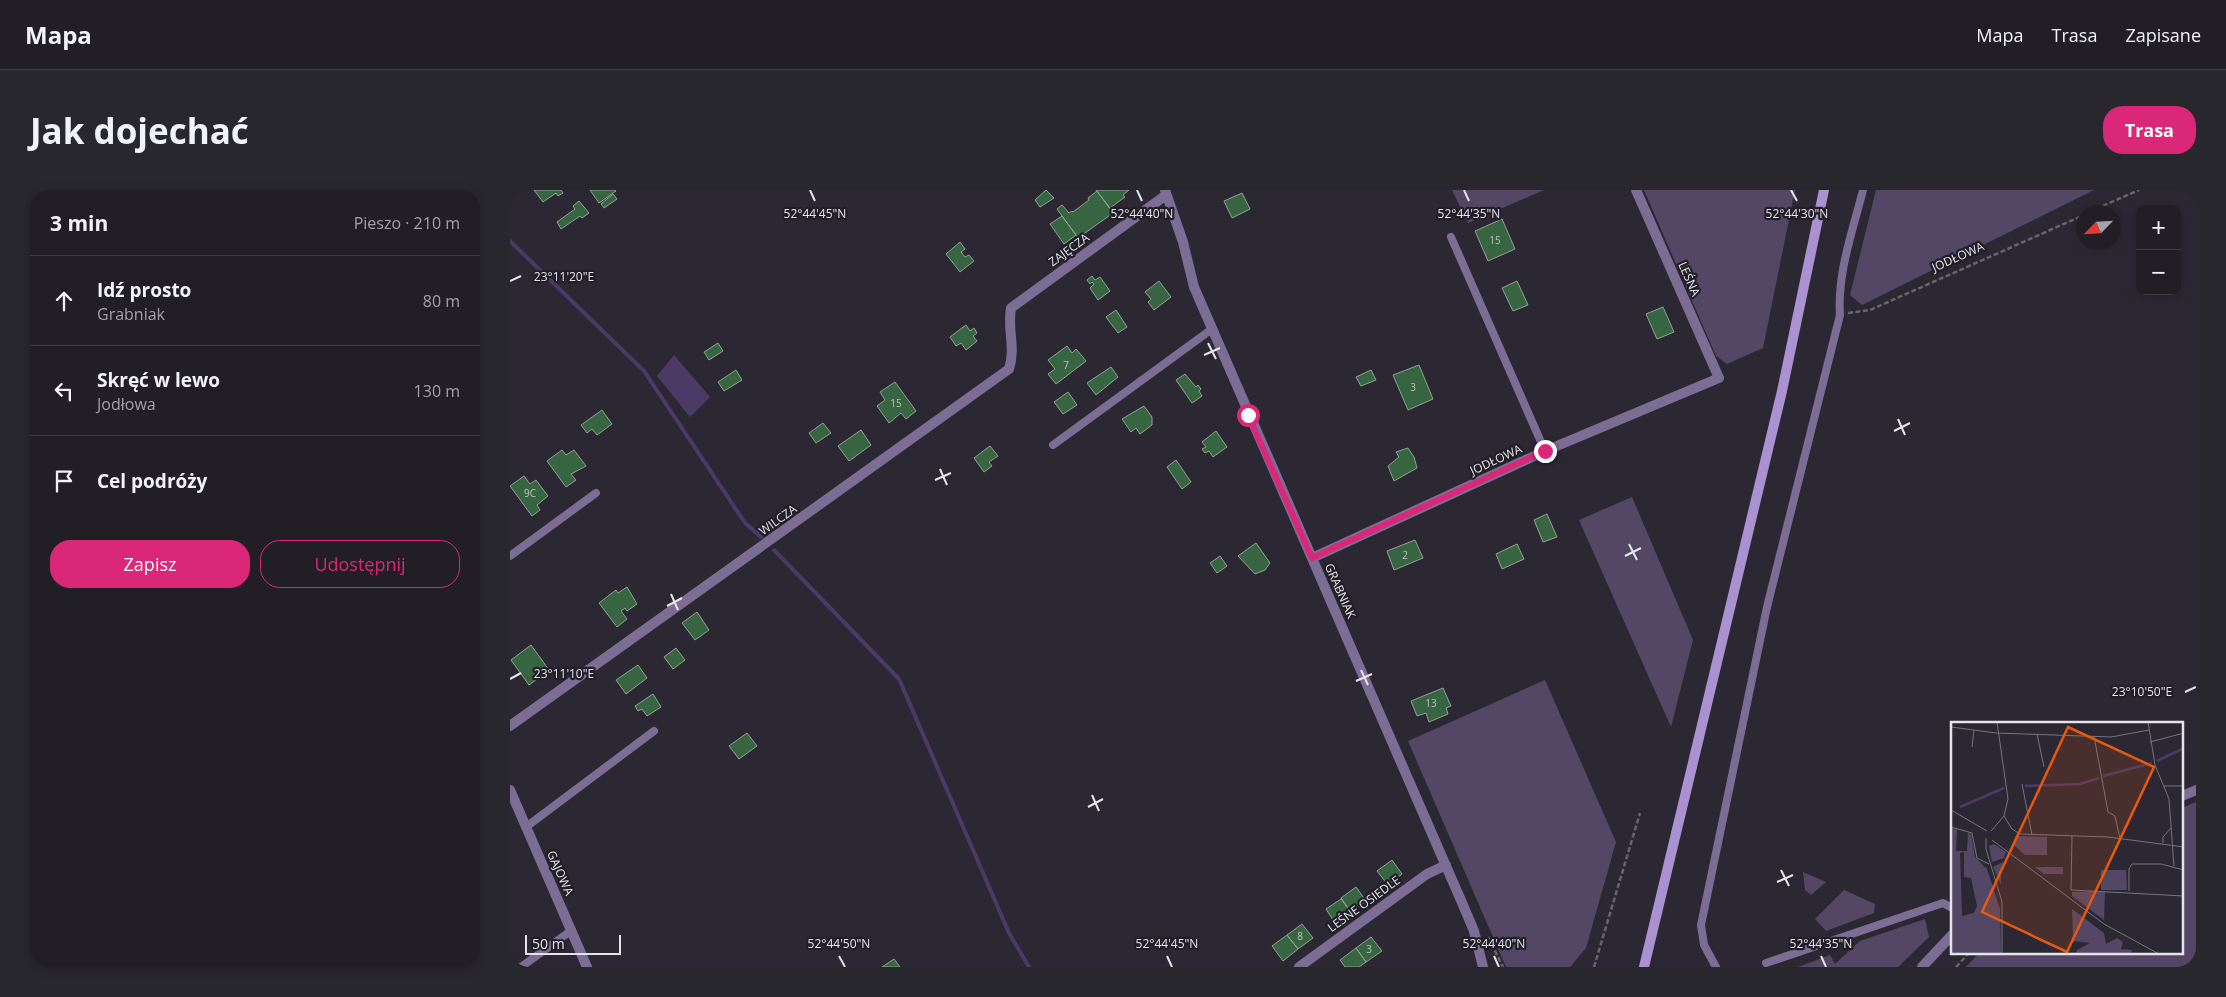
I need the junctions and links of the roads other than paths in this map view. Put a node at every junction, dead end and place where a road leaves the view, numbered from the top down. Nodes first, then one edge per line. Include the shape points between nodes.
1 (1636, 190) edge
2 (1824, 190) edge
3 (1863, 190) edge
4 (1166, 192) edge
5 (1451, 237) dead end
6 (1011, 308) joint
7 (1212, 329) junction
8 (1719, 378) joint
9 (1052, 445) dead end
10 (1545, 451) junction
11 (596, 493) dead end
12 (510, 556) edge
13 (1312, 558) junction
14 (510, 726) edge
15 (654, 731) dead end
16 (510, 790) edge
17 (2196, 790) edge
18 (2184, 795) edge
19 (526, 827) junction
20 (1446, 865) junction
21 (1951, 907) edge
22 (572, 930) junction
23 (1951, 936) edge
24 (1766, 963) dead end
25 (521, 967) edge
26 (587, 967) edge
27 (1298, 967) edge
28 (1483, 967) edge
29 (1644, 967) edge
30 (1716, 967) edge
31 (1922, 967) edge

1 - 8 street, LEŚNA
2 - 29 main road via 1782,391
3 - 30 lane via 1838,300 1840,315 1767,607 1701,925 1704,945
4 - 6 street, ZAJĘCZA
4 - 7 street, GRABNIAK via 1194,287
5 - 10 lane
6 - 14 street, WILCZA via 1009,326 1013,356 1010,369
7 - 9 lane
7 - 13 street, GRABNIAK
8 - 10 street, JODŁOWA
10 - 13 street, JODŁOWA
11 - 12 lane
13 - 20 street, GRABNIAK
15 - 19 lane
16 - 19 street, GAJOWA
17 - 18 street
19 - 22 street, GAJOWA
20 - 27 street, LEŚNE OSIEDLE via 1427,874
20 - 28 street, GRABNIAK via 1474,932
21 - 24 lane via 1943,902
22 - 25 lane
22 - 26 street, GAJOWA
23 - 31 street

